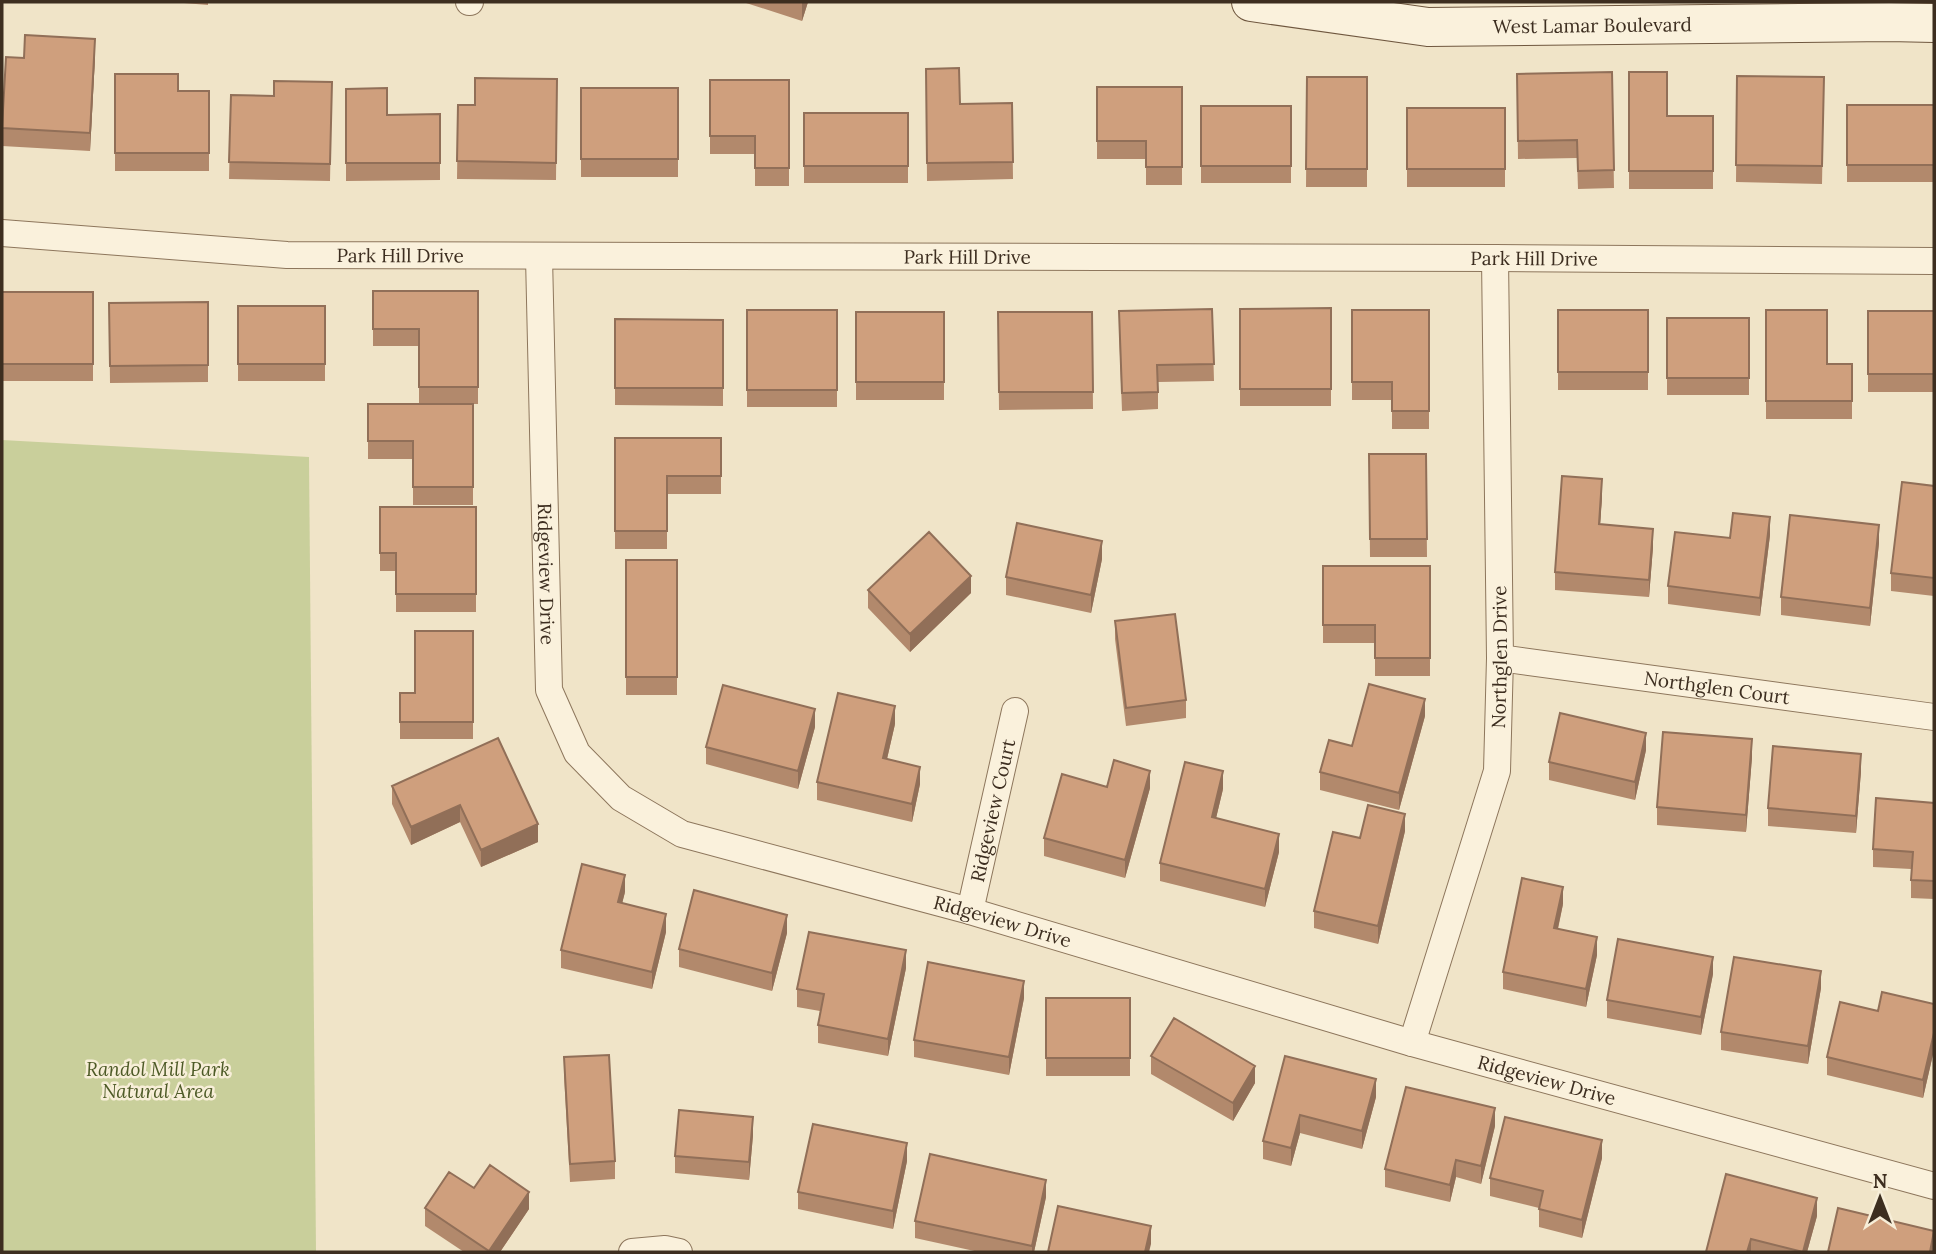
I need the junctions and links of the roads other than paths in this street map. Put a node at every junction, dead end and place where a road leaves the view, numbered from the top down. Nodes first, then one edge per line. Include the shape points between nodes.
1 (1251, 2) edge
2 (1934, 23) edge
3 (2, 233) edge
4 (539, 257) junction
5 (1495, 258) junction
6 (1934, 261) edge
7 (1500, 658) junction
8 (1015, 711) dead end
9 (1934, 717) edge
10 (970, 911) junction
11 (1412, 1043) junction
12 (1934, 1186) edge
13 (632, 1252) edge
14 (678, 1252) edge

1 - 2 main road, West Lamar Boulevard via 1428,27
3 - 4 street, Park Hill Drive via 287,256
4 - 5 street, Park Hill Drive
4 - 10 street, Ridgeview Drive via 548,690 577,753 621,798 682,834
5 - 6 street, Park Hill Drive
5 - 7 street, Northglen Drive
7 - 9 street, Northglen Court
7 - 11 street, Northglen Drive via 1497,771
8 - 10 street, Ridgeview Court
10 - 11 street, Ridgeview Drive
11 - 12 street, Ridgeview Drive
13 - 14 street

